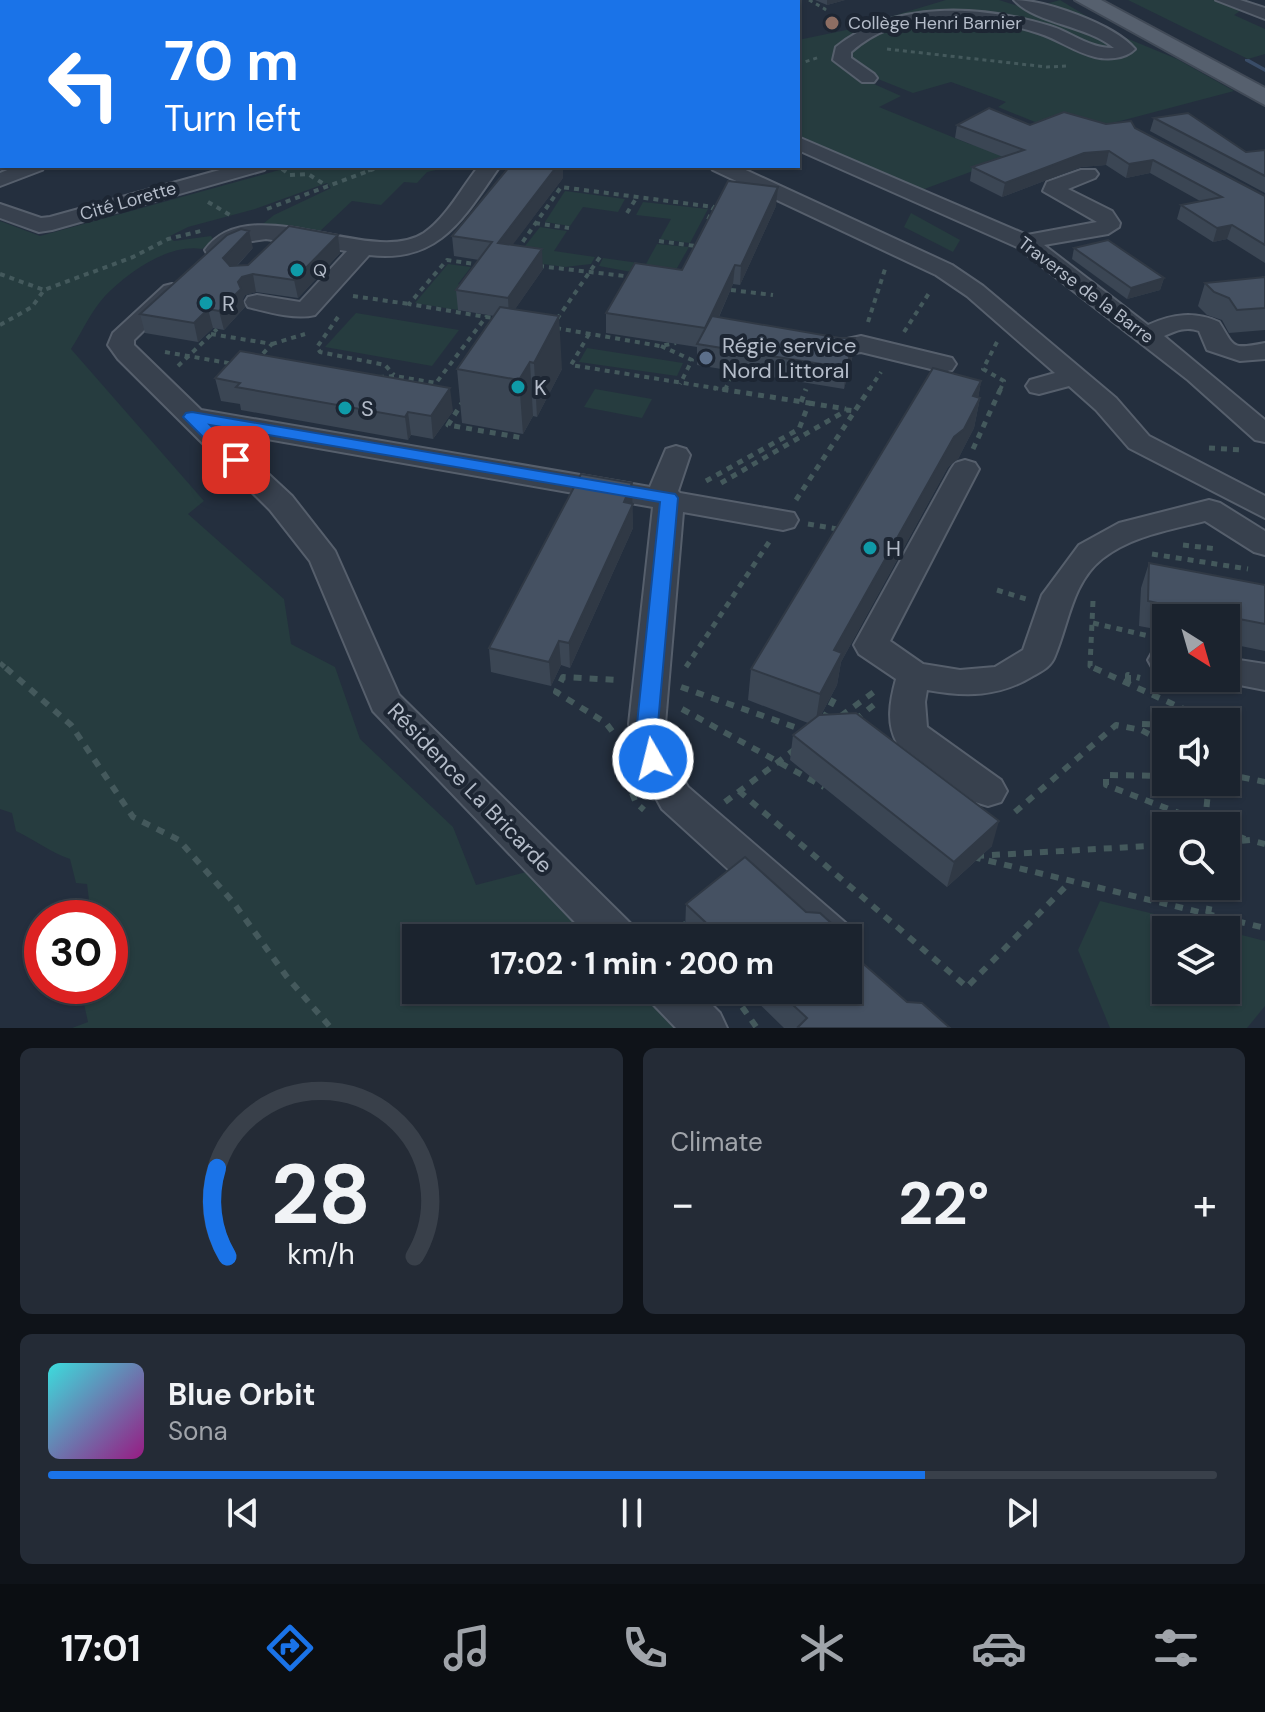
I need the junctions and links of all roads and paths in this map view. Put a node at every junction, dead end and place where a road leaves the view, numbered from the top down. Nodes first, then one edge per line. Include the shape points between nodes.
1 (809, 0) edge
2 (1020, 0) edge
3 (1085, 0) edge
4 (1110, 0) edge
5 (1224, 0) edge
6 (822, 13) dead end
7 (1265, 14) edge
8 (842, 51) junction
9 (1103, 53) junction
10 (868, 78) dead end
11 (1264, 93) edge
12 (800, 144) edge
13 (30, 168) edge
14 (249, 168) edge
15 (280, 168) edge
16 (488, 168) edge
17 (724, 168) edge
18 (1088, 174) dead end
19 (0, 180) edge
20 (188, 184) junction
21 (328, 187) dead end
22 (638, 196) junction
23 (0, 211) edge
24 (627, 213) dead end
25 (535, 223) junction
26 (569, 228) dead end
27 (659, 241) dead end
28 (1025, 242) junction
29 (893, 244) junction
30 (255, 245) junction
31 (365, 246) junction
32 (416, 246) junction
33 (695, 246) junction
34 (600, 257) dead end
35 (689, 258) edge
36 (447, 260) junction
37 (508, 262) edge
38 (536, 265) edge
39 (590, 272) junction
40 (0, 274) edge
41 (475, 274) edge
42 (634, 277) edge
43 (731, 290) edge
44 (773, 295) dead end
45 (257, 302) dead end
46 (409, 304) junction
47 (346, 306) dead end
48 (339, 315) dead end
49 (486, 317) junction
50 (498, 319) edge
51 (1009, 320) junction
52 (0, 325) edge
53 (217, 329) edge
54 (211, 334) junction
55 (589, 334) junction
56 (1146, 335) junction
57 (675, 337) edge
58 (121, 345) junction
59 (660, 346) junction
60 (850, 346) joint
61 (462, 349) junction
62 (473, 350) edge
63 (1265, 351) edge
64 (188, 357) junction
65 (557, 363) edge
66 (943, 364) dead end
67 (241, 365) edge
68 (571, 365) junction
69 (251, 367) edge
70 (445, 371) junction
71 (457, 373) edge
72 (169, 376) dead end
73 (395, 376) junction
74 (731, 376) dead end
75 (1074, 376) junction
76 (371, 378) edge
77 (679, 384) junction
78 (1039, 386) dead end
79 (470, 389) edge
80 (806, 389) dead end
81 (724, 391) junction
82 (801, 402) junction
83 (809, 403) junction
84 (1106, 404) junction
85 (847, 410) junction
86 (855, 411) dead end
87 (192, 417) junction
88 (985, 418) dead end
89 (523, 438) dead end
90 (1259, 442) edge
91 (1207, 448) dead end
92 (676, 455) dead end
93 (965, 469) dead end
94 (1265, 490) edge
95 (1210, 496) junction
96 (677, 497) junction
97 (1265, 508) edge
98 (783, 520) dead end
99 (1174, 544) dead end
100 (1160, 549) dead end
101 (1251, 550) edge
102 (1222, 551) dead end
103 (1093, 595) dead end
104 (1092, 623) junction
105 (1152, 648) edge
106 (0, 663) edge
107 (619, 664) dead end
108 (1240, 673) edge
109 (914, 675) junction
110 (1135, 676) dead end
111 (1265, 677) edge
112 (652, 682) junction
113 (1128, 682) junction
114 (876, 690) dead end
115 (832, 696) edge
116 (1183, 708) edge
117 (1152, 724) edge
118 (1116, 725) dead end
119 (1141, 730) junction
120 (815, 735) edge
121 (1152, 736) edge
122 (803, 744) edge
123 (779, 761) junction
124 (1152, 776) edge
125 (1240, 777) edge
126 (1265, 782) edge
127 (988, 791) dead end
128 (833, 792) edge
129 (1177, 812) edge
130 (1240, 836) edge
131 (1250, 840) junction
132 (1240, 841) edge
133 (1265, 844) edge
134 (1152, 846) edge
135 (1071, 881) junction
136 (1210, 900) edge
137 (1208, 914) junction
138 (696, 915) edge
139 (603, 924) edge
140 (685, 924) edge
141 (817, 924) edge
142 (1265, 928) edge
143 (682, 1004) edge
144 (740, 1004) edge
145 (331, 1028) edge
146 (705, 1028) edge
147 (757, 1028) edge

1 - 6 path via 825,9
2 - 9 street via 1088,25 1126,49
3 - 11 main road
4 - 11 main road via 1233,60
5 - 7 street
8 - 9 path via 917,50 1047,67 1082,65
8 - 9 street via 870,31 895,22 974,14 1046,30
8 - 10 street via 842,60
12 - 28 street, Traverse de la Barre
13 - 19 street
14 - 20 street, Cité Lorette
15 - 21 path via 290,175 308,174
16 - 32 street via 431,238
17 - 29 street
18 - 28 street via 1054,191 1104,216 1108,227
20 - 23 street, Cité Lorette via 39,225
20 - 30 path via 198,197 237,220
22 - 24 path
22 - 25 path via 561,187
22 - 33 path via 714,207
25 - 26 path
25 - 37 path
27 - 33 path
28 - 56 street, Traverse de la Barre
29 - 51 street via 944,270
29 - 60 path
30 - 31 street via 272,231
30 - 58 street via 220,246 122,338
31 - 32 street
31 - 45 street via 306,310
32 - 36 street
33 - 35 path
34 - 39 path
36 - 41 path via 482,265
36 - 46 path
38 - 39 path
39 - 42 path
39 - 55 path via 551,327
40 - 52 path via 44,290 31,306
43 - 44 path
46 - 47 path via 353,296
46 - 49 path
48 - 73 path via 317,347 320,352 385,365
49 - 50 path
49 - 61 path
51 - 75 street
51 - 88 path via 983,369 1004,381
53 - 54 path
54 - 64 path
54 - 69 path via 272,344
55 - 59 path
55 - 68 path
56 - 63 street via 1190,320 1210,327 1216,345 1229,352
56 - 90 street, Traverse de la Barre via 1197,374
57 - 59 path via 684,341
58 - 64 path
58 - 87 street, Résidence La Bricarde
59 - 77 path via 692,360
60 - 66 street
61 - 62 path
61 - 70 path
64 - 67 path
64 - 72 path
65 - 68 path
68 - 77 path
70 - 71 path
70 - 73 path via 436,383
73 - 76 path
74 - 81 path
75 - 78 street
75 - 84 street
77 - 81 path
79 - 89 path via 448,425
80 - 82 path
81 - 82 path
82 - 83 path
83 - 85 path
83 - 96 path via 799,429
84 - 94 street via 1154,435
84 - 95 street via 1139,442
85 - 86 path
85 - 96 path via 704,493
87 - 96 street
87 - 139 street, Résidence La Bricarde via 281,503 324,558 385,702
90 - 91 path
92 - 96 street
93 - 109 street via 871,645
94 - 95 street via 1227,481
95 - 97 street
95 - 101 street
95 - 109 street via 1090,552 1058,595 1038,657 1002,679 960,683
96 - 98 street
96 - 112 street
99 - 102 path
100 - 101 path via 1145,554 1255,570
103 - 104 path
104 - 105 path
104 - 113 path via 1090,666
106 - 145 path via 71,725 133,817 179,840
107 - 112 path via 617,680
108 - 111 street
109 - 127 street via 907,702 910,733
110 - 113 path via 1128,675
112 - 141 street via 647,724 653,759 675,798
113 - 116 path
114 - 115 path via 824,725
117 - 119 path via 1141,724
118 - 119 path
119 - 121 path
120 - 123 path via 674,685 681,708
122 - 123 path
123 - 128 path
123 - 135 path via 739,791 967,987
124 - 129 path via 1106,775 1106,785
125 - 126 path
130 - 131 path
131 - 132 path
131 - 133 path
134 - 135 path via 971,856
135 - 137 path
136 - 137 path
137 - 142 path
138 - 140 path
143 - 146 street
144 - 147 path

